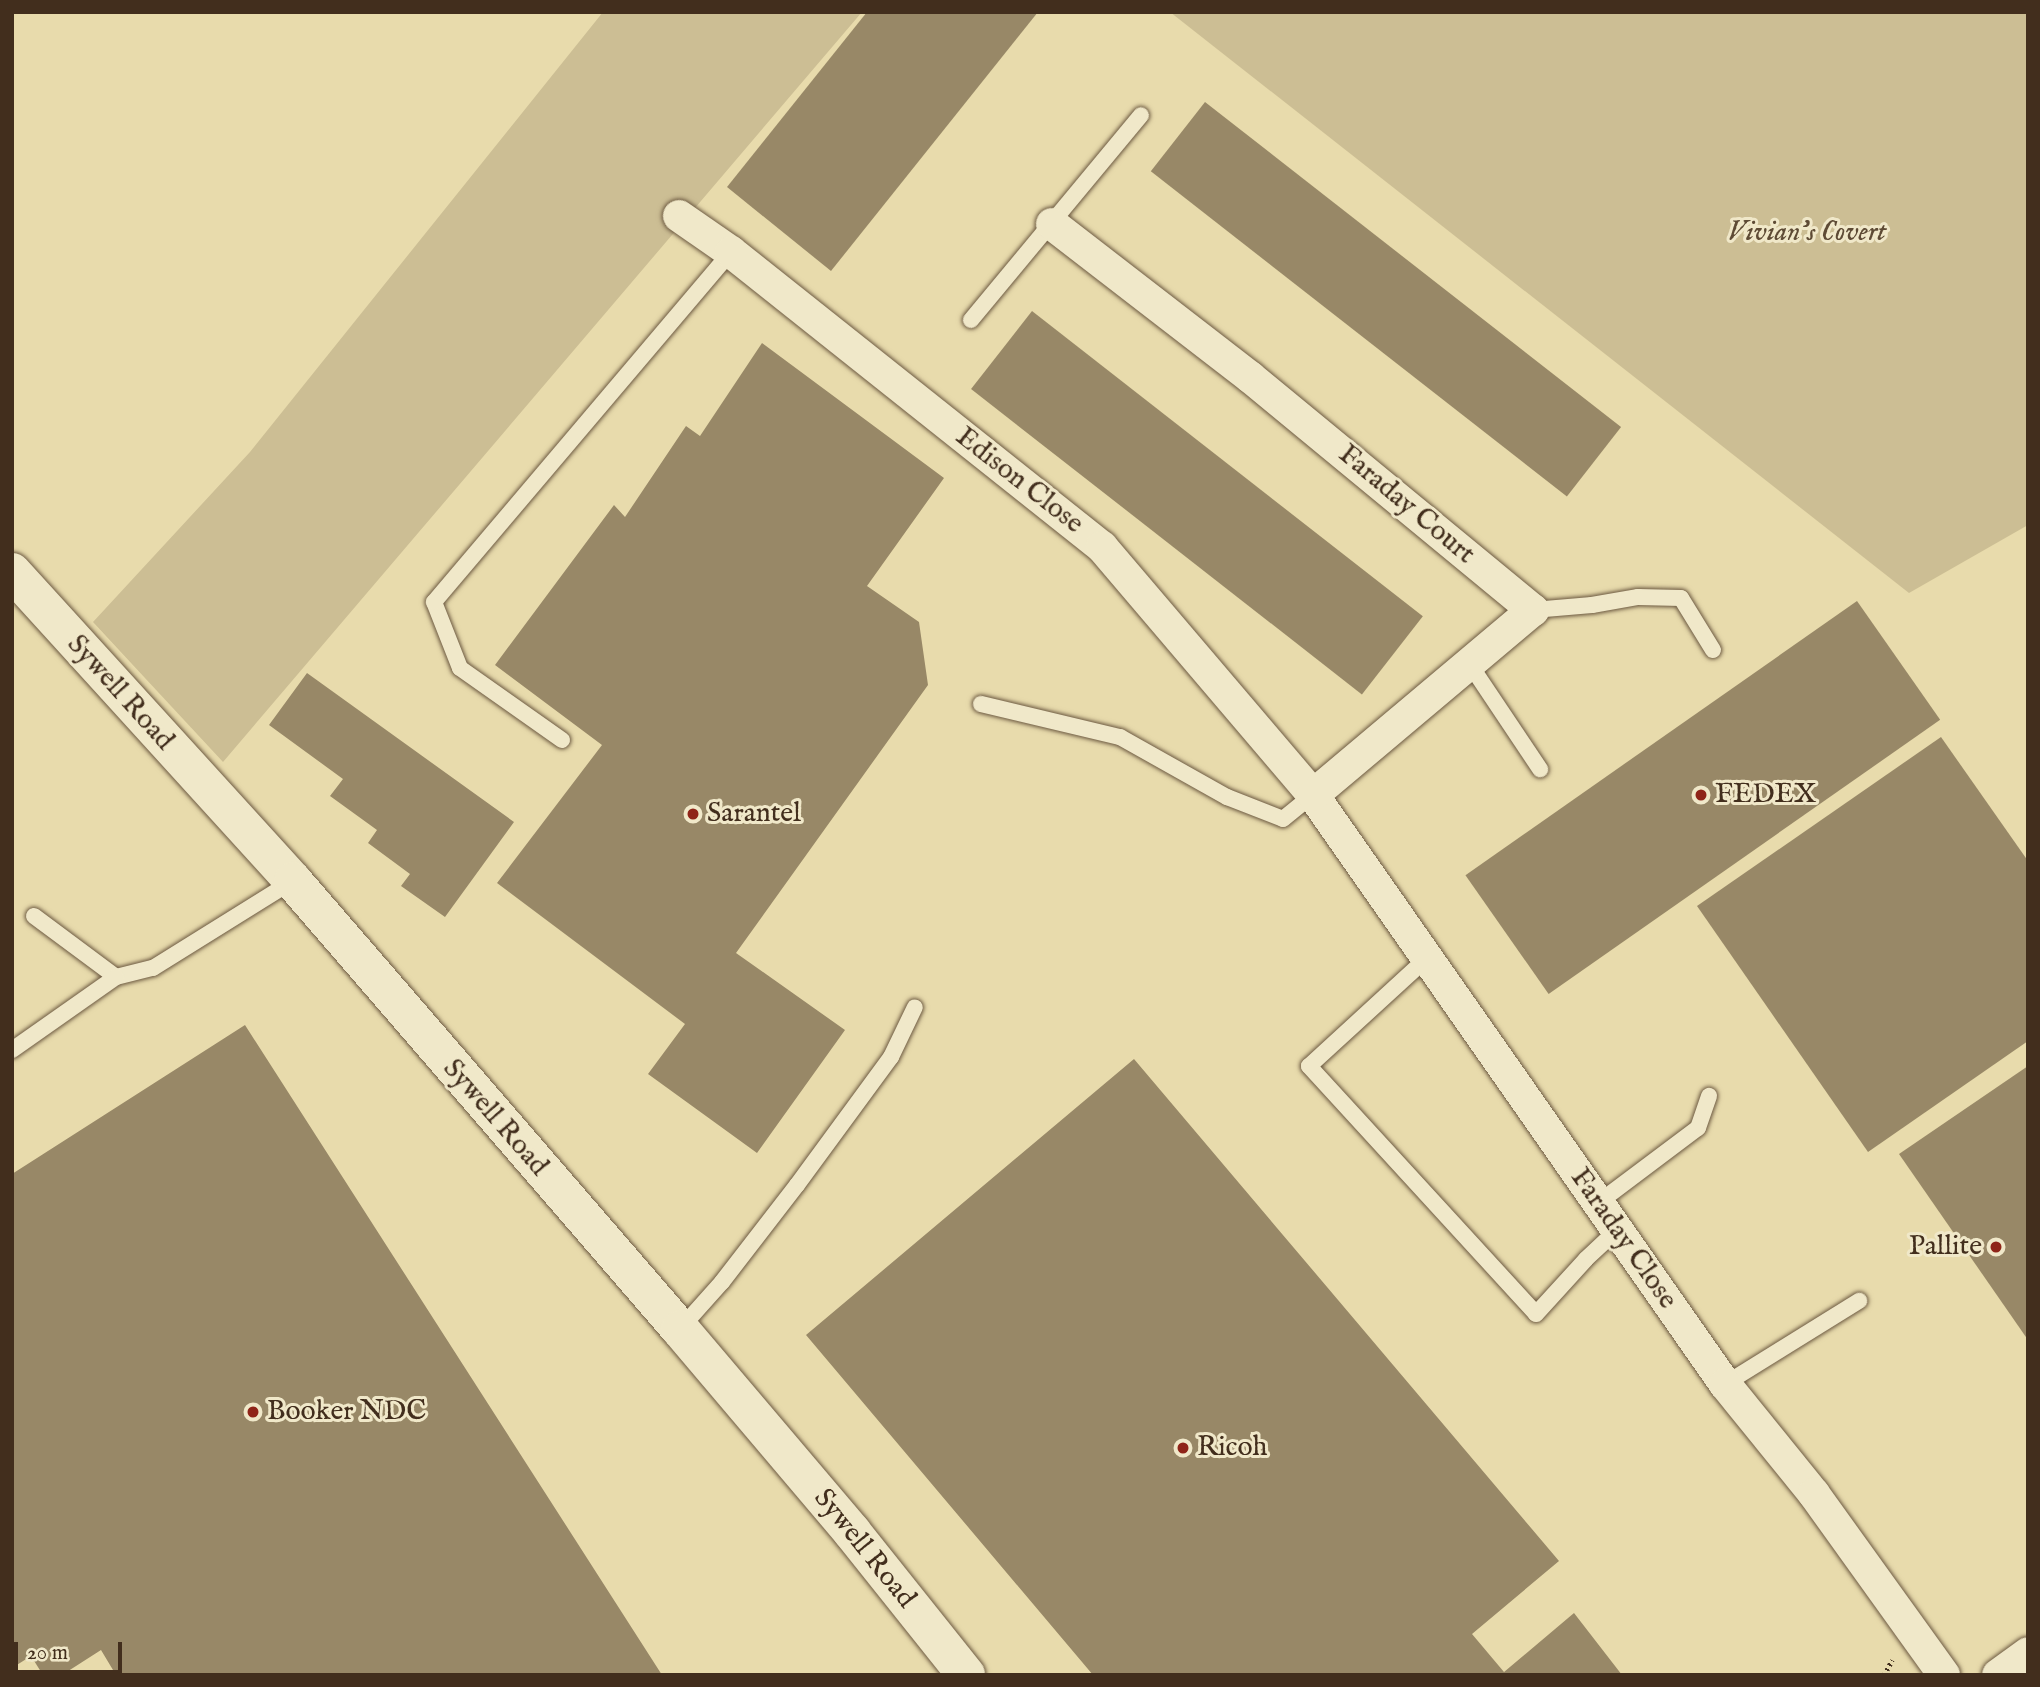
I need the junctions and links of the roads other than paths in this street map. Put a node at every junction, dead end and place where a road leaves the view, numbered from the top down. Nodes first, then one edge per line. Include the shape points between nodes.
1 (1141, 115) dead end
2 (679, 216) dead end
3 (1052, 224) junction
4 (731, 252) junction
5 (971, 320) dead end
6 (12, 572) edge
7 (1533, 610) junction
8 (1713, 650) dead end
9 (1469, 663) junction
10 (981, 704) dead end
11 (562, 740) dead end
12 (1540, 769) dead end
13 (1313, 795) junction
14 (293, 881) junction
15 (34, 916) dead end
16 (1427, 958) junction
17 (116, 977) junction
18 (915, 1007) dead end
19 (12, 1050) edge
20 (1709, 1096) dead end
21 (1598, 1203) junction
22 (1617, 1230) junction
23 (1859, 1301) dead end
24 (680, 1329) junction
25 (1725, 1384) junction
26 (2028, 1653) edge
27 (966, 1675) edge
28 (1944, 1675) edge
29 (1998, 1675) edge

1 - 3 lane
2 - 4 street, Edison Close
3 - 5 lane
3 - 7 street, Faraday Court via 1250,377
4 - 11 lane via 434,602 460,668
4 - 13 street, Edison Close via 1102,547
6 - 14 street, Sywell Road
7 - 8 lane via 1638,597 1681,598
7 - 9 street
9 - 12 lane
9 - 13 street
10 - 13 lane via 1120,737 1227,797 1283,819
13 - 16 street, Faraday Close
14 - 17 lane via 153,968
14 - 24 street, Sywell Road
15 - 17 lane
16 - 21 street, Faraday Close
16 - 22 lane via 1309,1066 1536,1314
17 - 19 lane
18 - 24 lane via 883,1068 755,1239
20 - 21 lane via 1698,1128
21 - 22 street, Faraday Close
22 - 25 street, Faraday Close
23 - 25 lane
24 - 27 street, Sywell Road
25 - 28 street, Faraday Close via 1814,1494
26 - 29 street

